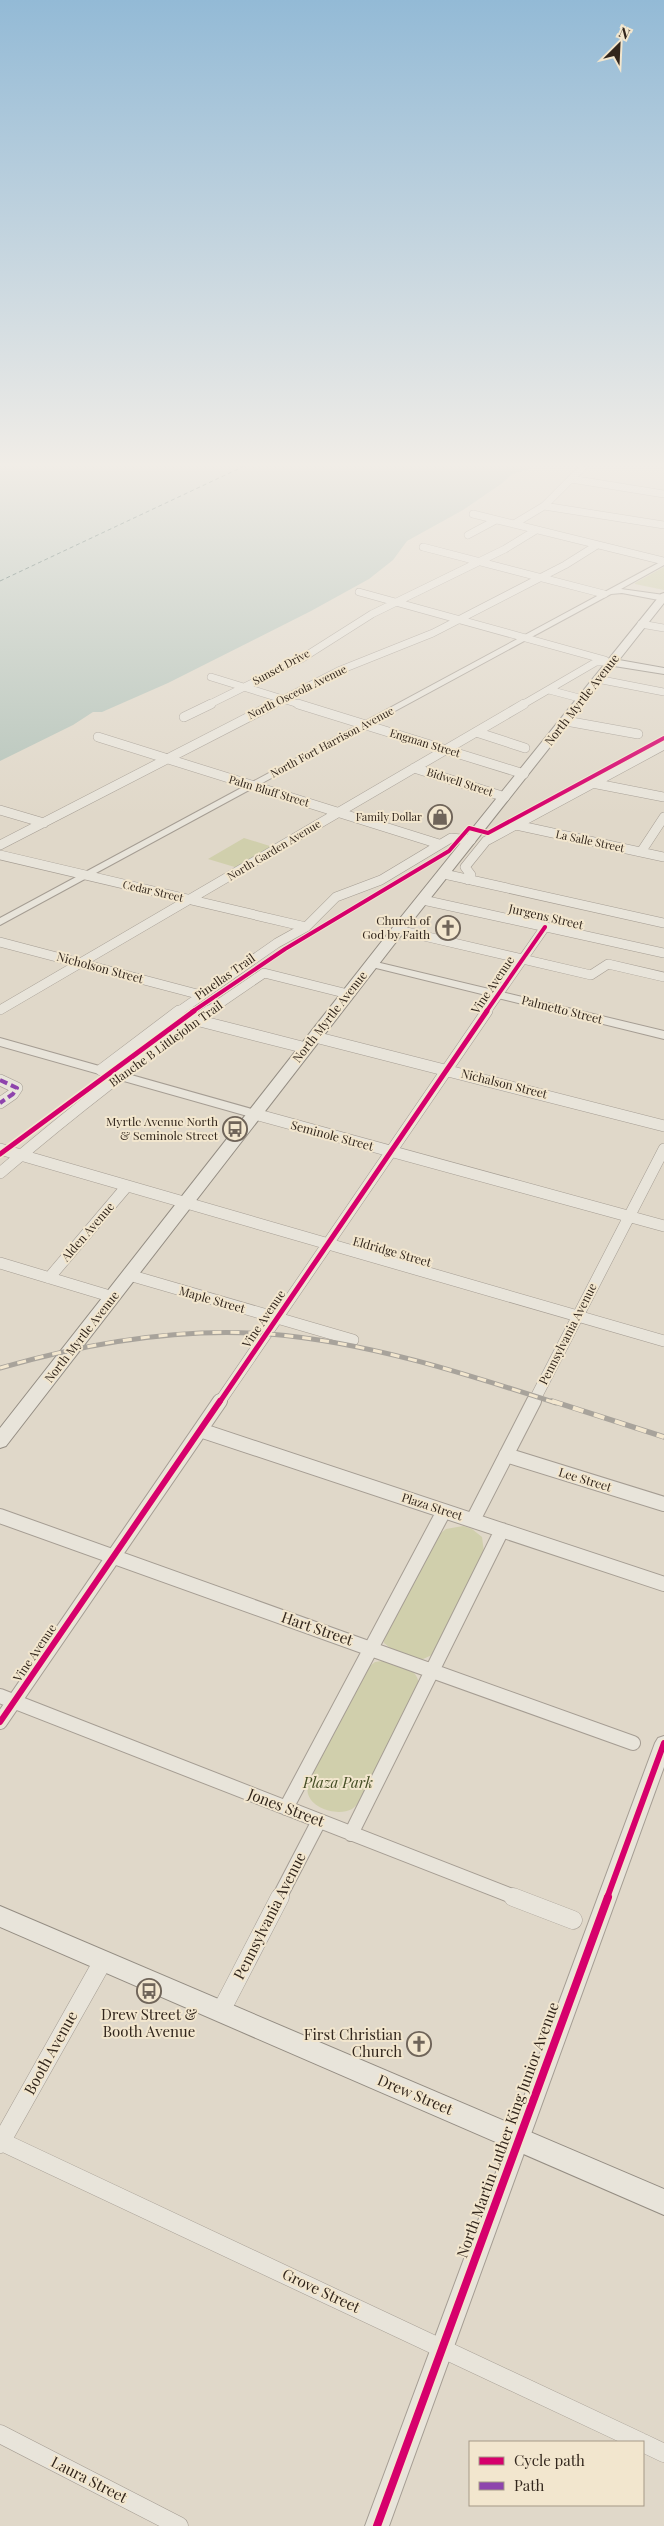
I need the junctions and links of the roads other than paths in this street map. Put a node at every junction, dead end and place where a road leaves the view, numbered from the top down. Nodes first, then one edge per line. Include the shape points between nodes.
1 (442, 580) edge
2 (536, 580) edge
3 (548, 580) edge
4 (630, 580) edge
5 (359, 592) dead end
6 (604, 594) junction
7 (663, 597) edge
8 (396, 602) junction
9 (459, 620) junction
10 (641, 624) junction
11 (664, 628) edge
12 (525, 638) junction
13 (612, 662) junction
14 (664, 671) edge
15 (211, 676) dead end
16 (598, 679) junction
17 (245, 687) junction
18 (549, 690) junction
19 (664, 692) edge
20 (283, 699) junction
21 (583, 699) junction
22 (184, 717) dead end
23 (566, 721) junction
24 (365, 724) junction
25 (476, 732) junction
26 (638, 734) dead end
27 (98, 737) dead end
28 (664, 745) edge
29 (525, 748) dead end
30 (446, 750) junction
31 (166, 759) junction
32 (414, 768) junction
33 (524, 774) junction
34 (592, 783) junction
35 (252, 786) junction
36 (506, 797) junction
37 (664, 797) edge
38 (0, 810) edge
39 (338, 812) junction
40 (664, 817) edge
41 (44, 823) junction
42 (516, 825) junction
43 (471, 840) junction
44 (439, 844) junction
45 (0, 845) edge
46 (641, 852) junction
47 (0, 855) edge
48 (664, 857) edge
49 (444, 874) junction
50 (86, 875) junction
51 (468, 880) junction
52 (191, 899) junction
53 (423, 900) junction
54 (0, 922) edge
55 (664, 922) edge
56 (306, 926) junction
57 (545, 927) junction
58 (398, 930) junction
59 (0, 942) edge
60 (664, 953) edge
61 (523, 959) junction
62 (82, 964) junction
63 (372, 964) junction
64 (664, 977) edge
65 (201, 994) junction
66 (348, 994) junction
67 (499, 995) junction
68 (0, 1010) edge
69 (196, 1020) junction
70 (664, 1035) edge
71 (0, 1042) edge
72 (311, 1042) junction
73 (101, 1070) junction
74 (447, 1070) junction
75 (122, 1076) junction
76 (0, 1080) edge
77 (0, 1103) edge
78 (255, 1114) junction
79 (664, 1126) edge
80 (0, 1149) edge
81 (664, 1149) edge
82 (390, 1152) junction
83 (23, 1155) junction
84 (0, 1173) edge
85 (127, 1186) junction
86 (186, 1202) junction
87 (629, 1217) junction
88 (664, 1226) edge
89 (327, 1244) junction
90 (0, 1263) edge
91 (129, 1275) junction
92 (49, 1278) junction
93 (113, 1297) junction
94 (578, 1316) junction
95 (276, 1318) junction
96 (353, 1340) dead end
97 (664, 1341) edge
98 (200, 1430) junction
99 (0, 1441) edge
100 (506, 1455) junction
101 (664, 1504) edge
102 (444, 1511) junction
103 (0, 1516) edge
104 (473, 1520) junction
105 (502, 1530) junction
106 (113, 1557) junction
107 (664, 1584) edge
108 (371, 1648) junction
109 (433, 1670) junction
110 (7, 1699) edge
111 (0, 1722) edge
112 (633, 1743) dead end
113 (664, 1743) edge
114 (286, 1808) junction
115 (319, 1821) junction
116 (351, 1834) junction
117 (0, 1916) edge
118 (573, 1920) dead end
119 (103, 1961) junction
120 (221, 2012) junction
121 (518, 2139) junction
122 (1, 2142) edge
123 (664, 2202) edge
124 (441, 2348) junction
125 (0, 2434) edge
126 (638, 2441) edge
127 (644, 2444) edge
128 (664, 2453) edge
129 (179, 2526) edge
130 (376, 2526) edge

1 - 8 street, Sunset Drive
2 - 9 street, North Osceola Avenue
3 - 6 street
4 - 6 street, North Fort Harrison Avenue
5 - 8 street
6 - 7 street via 622,590
6 - 12 street, North Fort Harrison Avenue
7 - 10 main road, North Myrtle Avenue
8 - 9 street
8 - 17 street, Sunset Drive via 366,617 301,659
9 - 12 street
9 - 20 street, North Osceola Avenue via 423,638 338,671
10 - 11 street
10 - 13 main road, North Myrtle Avenue
12 - 13 street
12 - 24 street, North Fort Harrison Avenue
13 - 14 main road
13 - 16 main road, North Myrtle Avenue
13 - 18 street, North Garden Avenue via 596,662
15 - 17 street, Engman Street
16 - 19 street
16 - 21 main road, North Myrtle Avenue
17 - 20 street, Engman Street
17 - 22 street, Sunset Drive
18 - 21 street
18 - 25 street, North Garden Avenue
20 - 24 street, Engman Street
20 - 31 street, North Osceola Avenue
21 - 23 main road, North Myrtle Avenue
23 - 26 street
23 - 33 main road, North Myrtle Avenue
24 - 30 street, Engman Street
24 - 35 street, North Fort Harrison Avenue
25 - 29 street
25 - 30 street, North Garden Avenue
27 - 31 street, Palm Bluff Street
28 - 34 street
30 - 32 street, North Garden Avenue
30 - 33 street, Engman Street
31 - 35 street, Palm Bluff Street
31 - 41 street, North Osceola Avenue
32 - 36 street, Bidwell Street
32 - 39 street, North Garden Avenue
33 - 36 main road, North Myrtle Avenue
34 - 37 street
34 - 42 street
35 - 39 street, Palm Bluff Street
35 - 50 street, North Fort Harrison Avenue
36 - 43 main road, North Myrtle Avenue
38 - 41 street
39 - 44 street, Palm Bluff Street
39 - 52 street, North Garden Avenue
40 - 46 street
41 - 45 street, North Osceola Avenue
42 - 46 street, La Salle Street
42 - 51 street via 486,842 471,858 465,867 471,875
43 - 44 street, Blanche B Littlejohn Trail via 456,837
43 - 49 main road, North Myrtle Avenue
44 - 56 street, Blanche B Littlejohn Trail via 381,880 336,897
46 - 48 street, La Salle Street
47 - 50 street, Cedar Street
49 - 51 street
49 - 53 main road, North Myrtle Avenue
50 - 52 street, Cedar Street
50 - 54 street, North Fort Harrison Avenue
51 - 55 street
52 - 56 street, Cedar Street
52 - 62 street, North Garden Avenue
53 - 57 street, Jurgens Street
53 - 58 main road, North Myrtle Avenue
56 - 65 street, Blanche B Littlejohn Trail
57 - 60 street, Jurgens Street
57 - 61 street, Vine Avenue
58 - 61 street
58 - 63 main road, North Myrtle Avenue
59 - 62 street, Nicholson Street
61 - 64 street via 591,975 608,964
61 - 67 street, Vine Avenue
62 - 65 street, Nicholson Street
62 - 68 street, North Garden Avenue
63 - 66 main road, North Myrtle Avenue
63 - 67 street, Palmetto Street
65 - 73 street, Blanche B Littlejohn Trail
66 - 69 street, Blanche B Littlejohn Trail via 264,973
66 - 72 main road, North Myrtle Avenue
67 - 70 street, Palmetto Street
67 - 74 street, Vine Avenue
69 - 72 street
69 - 75 street, Blanche B Littlejohn Trail
71 - 73 street, Seminole Street
72 - 74 street, Nichalson Street
72 - 78 main road, North Myrtle Avenue
73 - 75 street, Seminole Street
74 - 79 street, Nichalson Street
74 - 82 street, Vine Avenue
75 - 78 street, Seminole Street
75 - 83 street, Blanche B Littlejohn Trail via 45,1134
76 - 77 street via 17,1088
78 - 82 street, Seminole Street
78 - 86 main road, North Myrtle Avenue
80 - 83 street, Eldridge Street
81 - 87 street, Pennsylvania Avenue
82 - 87 street, Seminole Street
82 - 89 street, Vine Avenue
83 - 84 street, Blanche B Littlejohn Trail
83 - 85 street, Eldridge Street
85 - 86 street, Eldridge Street
85 - 92 street, Alden Avenue
86 - 89 street, Eldridge Street
86 - 91 main road, North Myrtle Avenue
87 - 88 street, Seminole Street
87 - 94 street, Pennsylvania Avenue
89 - 94 street, Eldridge Street
89 - 95 street, Vine Avenue
90 - 92 street
91 - 93 main road, North Myrtle Avenue
91 - 95 street, Maple Street
92 - 93 street
93 - 99 main road, North Myrtle Avenue
94 - 97 street, Eldridge Street
94 - 100 street, Pennsylvania Avenue
95 - 96 street, Maple Street
95 - 98 street, Vine Avenue
98 - 102 street, Plaza Street
98 - 106 street, Vine Avenue
100 - 101 street, Lee Street
100 - 104 street, Pennsylvania Avenue
102 - 104 street, Plaza Street
102 - 108 street
103 - 106 street, Hart Street
104 - 105 street, Plaza Street
105 - 107 street, Plaza Street
105 - 109 street
106 - 108 street, Hart Street
106 - 110 street, Vine Avenue
108 - 109 street, Hart Street
108 - 114 street
109 - 112 street, Hart Street
109 - 116 street
110 - 111 street, Vine Avenue
110 - 114 street, Jones Street
113 - 121 street, North Martin Luther King Junior Avenue
114 - 115 street, Jones Street
115 - 116 street, Jones Street
115 - 120 street, Pennsylvania Avenue
116 - 118 street, Jones Street
117 - 119 main road, Drew Street
119 - 120 main road, Drew Street
119 - 122 street, Booth Avenue
120 - 121 main road, Drew Street
121 - 123 main road, Drew Street
121 - 124 street, North Martin Luther King Junior Avenue
122 - 124 street, Grove Street
124 - 126 street, Grove Street
124 - 130 street, North Martin Luther King Junior Avenue
125 - 129 street, Laura Street
127 - 128 street, Grove Street

